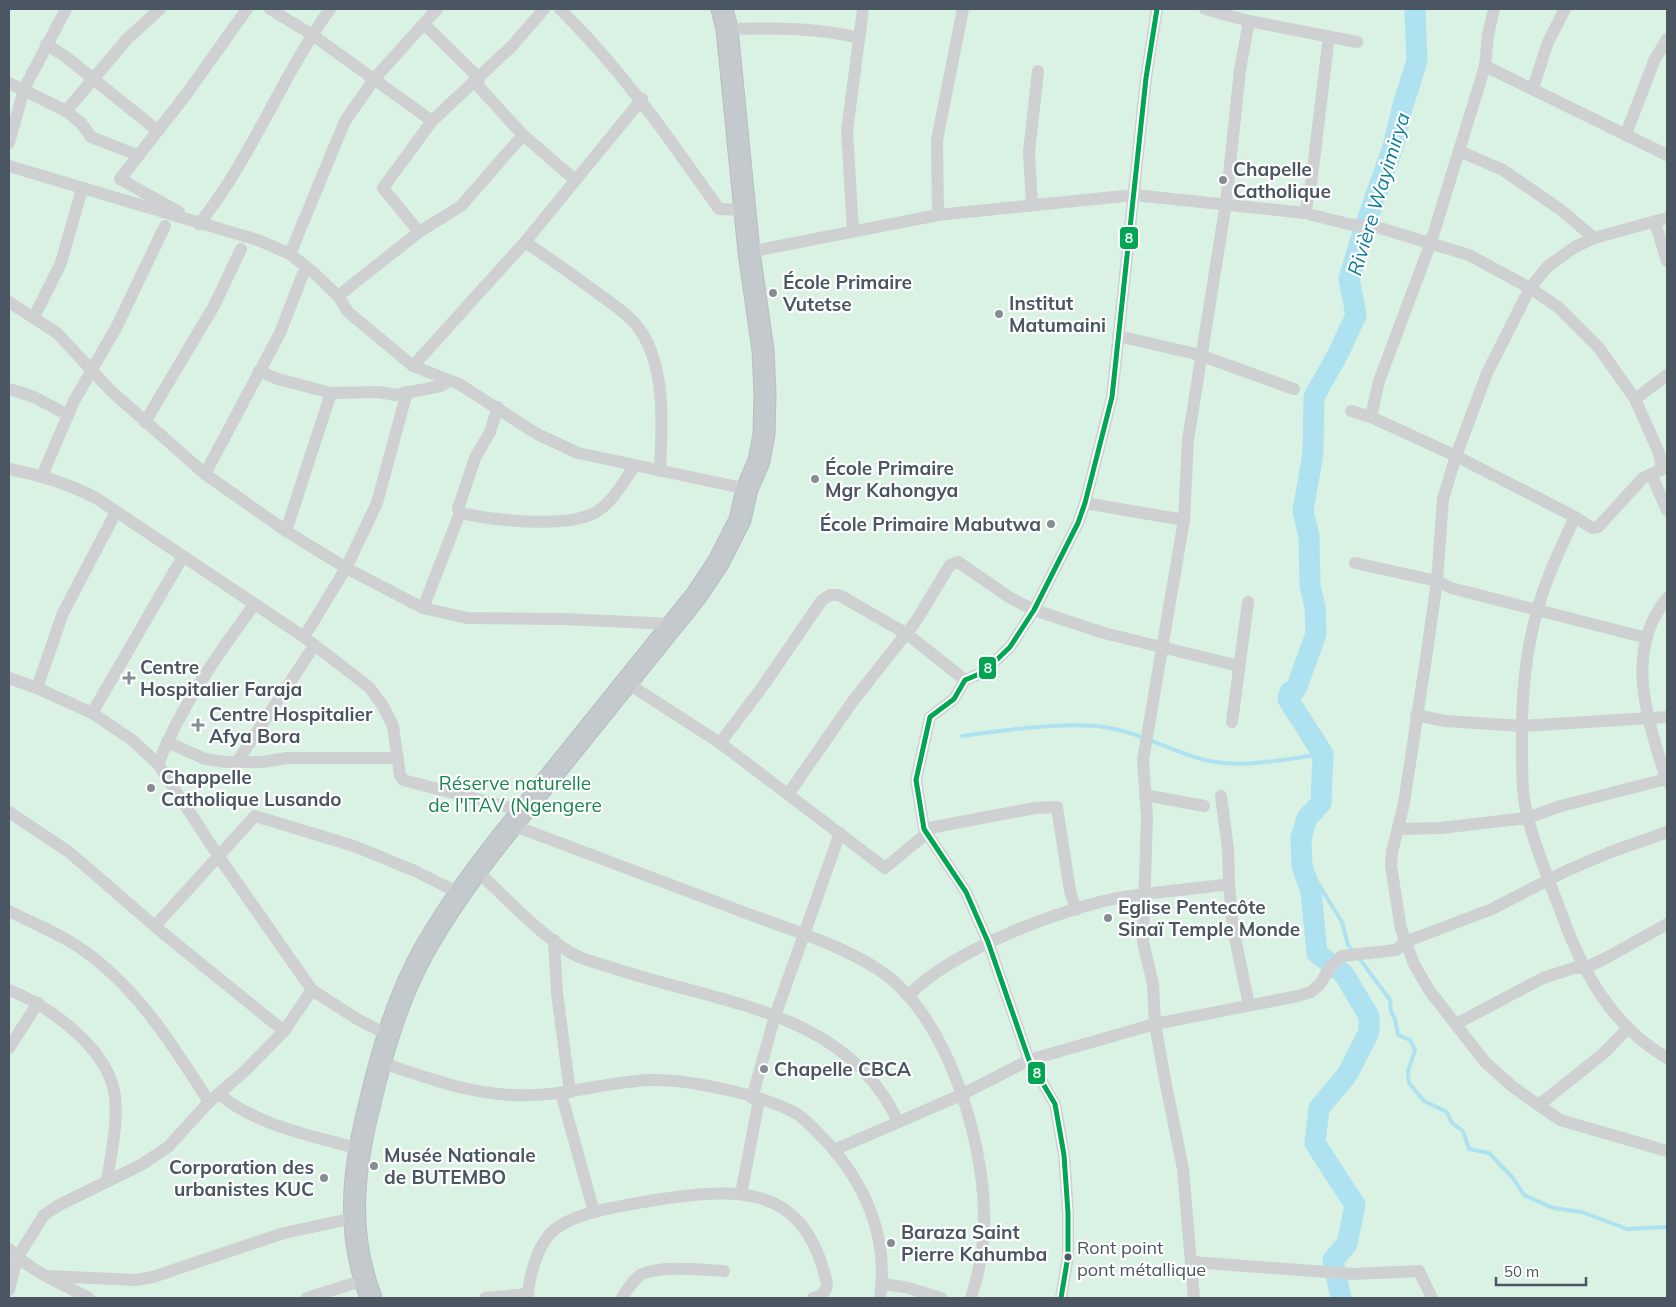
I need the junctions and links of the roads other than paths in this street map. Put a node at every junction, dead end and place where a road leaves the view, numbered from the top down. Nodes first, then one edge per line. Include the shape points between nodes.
1 (66, 9) edge
2 (160, 9) edge
3 (247, 9) edge
4 (270, 9) edge
5 (330, 9) edge
6 (436, 9) edge
7 (544, 9) edge
8 (560, 9) edge
9 (722, 9) edge
10 (863, 9) edge
11 (963, 9) edge
12 (1157, 9) edge
13 (1205, 9) edge
14 (1494, 9) edge
15 (1565, 9) edge
16 (1249, 21) junction
17 (424, 24) junction
18 (726, 29) junction
19 (311, 34) junction
20 (1329, 36) junction
21 (859, 38) junction
22 (1667, 39) edge
23 (1357, 42) dead end
24 (46, 44) junction
25 (1485, 66) junction
26 (1038, 71) dead end
27 (478, 77) junction
28 (94, 78) junction
29 (375, 78) junction
30 (9, 83) edge
31 (1533, 88) junction
32 (24, 89) junction
33 (642, 100) junction
34 (66, 111) junction
35 (432, 122) junction
36 (158, 131) junction
37 (1626, 134) junction
38 (523, 135) junction
39 (9, 143) edge
40 (1459, 151) junction
41 (1667, 155) edge
42 (137, 156) junction
43 (9, 166) edge
44 (574, 179) junction
45 (82, 189) junction
46 (1134, 195) junction
47 (1226, 203) junction
48 (1032, 206) junction
49 (745, 210) junction
50 (1306, 213) junction
51 (938, 215) junction
52 (1661, 220) edge
53 (199, 224) junction
54 (165, 226) dead end
55 (853, 230) junction
56 (419, 232) junction
57 (1594, 238) junction
58 (525, 242) junction
59 (1431, 242) junction
60 (242, 249) dead end
61 (749, 252) junction
62 (290, 254) junction
63 (1667, 261) edge
64 (303, 274) dead end
65 (1530, 288) junction
66 (338, 296) junction
67 (9, 302) edge
68 (34, 317) junction
69 (1118, 336) junction
70 (1200, 355) junction
71 (413, 366) junction
72 (90, 370) junction
73 (259, 371) junction
74 (1667, 375) edge
75 (449, 381) junction
76 (9, 389) edge
77 (1294, 389) dead end
78 (407, 392) junction
79 (332, 393) junction
80 (1635, 399) junction
81 (498, 408) junction
82 (1351, 411) dead end
83 (68, 414) junction
84 (1371, 417) junction
85 (145, 422) junction
86 (1456, 456) junction
87 (635, 466) junction
88 (9, 469) edge
89 (660, 470) junction
90 (1660, 470) edge
91 (205, 474) junction
92 (42, 476) junction
93 (747, 489) junction
94 (1085, 503) junction
95 (1667, 510) edge
96 (116, 512) junction
97 (460, 513) junction
98 (1575, 517) junction
99 (1184, 520) junction
100 (286, 531) junction
101 (182, 558) junction
102 (1355, 563) dead end
103 (346, 568) junction
104 (1437, 581) junction
105 (1667, 598) edge
106 (1248, 602) dead end
107 (254, 605) junction
108 (423, 608) junction
109 (1034, 610) junction
110 (1537, 611) junction
111 (672, 624) junction
112 (906, 634) junction
113 (304, 637) junction
114 (1646, 638) junction
115 (314, 646) junction
116 (1162, 648) junction
117 (1239, 666) junction
118 (9, 678) edge
119 (965, 680) junction
120 (627, 683) junction
121 (38, 688) junction
122 (92, 713) junction
123 (1416, 715) junction
124 (1667, 716) edge
125 (1648, 717) junction
126 (1232, 722) dead end
127 (1522, 726) junction
128 (167, 742) junction
129 (720, 743) junction
130 (398, 758) junction
131 (237, 762) junction
132 (158, 764) junction
133 (1667, 781) edge
134 (789, 794) junction
135 (1145, 796) junction
136 (1222, 796) dead end
137 (1204, 806) dead end
138 (9, 812) edge
139 (518, 818) junction
140 (1527, 818) junction
141 (1399, 828) junction
142 (925, 831) junction
143 (1667, 832) edge
144 (840, 833) junction
145 (219, 857) junction
146 (476, 870) junction
147 (1549, 880) junction
148 (1229, 884) junction
149 (461, 894) junction
150 (1146, 895) junction
151 (1076, 910) junction
152 (9, 911) edge
153 (1667, 924) edge
154 (155, 926) junction
155 (802, 934) junction
156 (554, 940) junction
157 (988, 942) junction
158 (1405, 942) junction
159 (1585, 968) junction
160 (9, 990) edge
161 (312, 990) junction
162 (908, 996) junction
163 (38, 1003) junction
164 (1249, 1005) junction
165 (775, 1016) junction
166 (1155, 1024) junction
167 (1456, 1024) junction
168 (1628, 1028) junction
169 (284, 1031) junction
170 (388, 1035) junction
171 (9, 1048) edge
172 (1667, 1058) edge
173 (1029, 1060) junction
174 (379, 1062) junction
175 (566, 1092) junction
176 (219, 1094) junction
177 (961, 1095) junction
178 (755, 1099) junction
179 (209, 1102) junction
180 (1539, 1105) junction
181 (898, 1122) junction
182 (360, 1149) junction
183 (834, 1150) junction
184 (1667, 1152) edge
185 (107, 1181) junction
186 (741, 1194) junction
187 (594, 1212) junction
188 (354, 1218) junction
189 (13, 1253) edge
190 (1192, 1262) junction
191 (724, 1271) dead end
192 (47, 1276) junction
193 (882, 1284) junction
194 (367, 1289) edge
195 (9, 1290) edge
196 (527, 1296) edge
197 (89, 1298) edge
198 (307, 1298) edge
199 (485, 1298) edge
200 (622, 1298) edge
201 (813, 1298) edge
202 (880, 1298) edge
203 (941, 1298) edge
204 (971, 1298) edge
205 (1062, 1298) edge
206 (1194, 1298) edge
207 (1432, 1298) edge

1 - 24 street
2 - 28 street via 128,38
3 - 36 street
4 - 19 street
5 - 19 street
6 - 17 street
7 - 27 street via 512,46
8 - 33 street via 591,39
9 - 18 highway
10 - 21 street
11 - 51 street via 937,140
12 - 46 street
13 - 16 street
14 - 25 street
15 - 31 street via 1548,42
16 - 20 street
16 - 47 street via 1240,70
17 - 27 street
17 - 29 street
18 - 21 street via 796,28 831,31
18 - 49 highway
19 - 29 street
19 - 53 street via 274,106 213,207
20 - 23 street
20 - 50 street
21 - 55 street via 846,131
22 - 37 street via 1654,61
24 - 28 street
24 - 32 street
25 - 31 street
25 - 40 street
26 - 48 street via 1029,152
27 - 35 street
27 - 38 street via 479,87
28 - 34 street
28 - 36 street
29 - 35 street
29 - 62 street via 346,121
30 - 32 street
31 - 37 street
32 - 34 street
32 - 39 street
33 - 44 street
33 - 49 street via 719,209
34 - 42 street via 81,123 90,137
35 - 56 street via 383,188
36 - 42 street
37 - 41 street
38 - 44 street
38 - 56 street via 461,206
40 - 57 street via 1503,170 1561,210
40 - 59 street
42 - 53 street via 120,179
43 - 45 street
44 - 58 street
45 - 53 street
45 - 68 street via 61,263
46 - 47 street
46 - 48 street
46 - 69 street
47 - 50 street
47 - 70 street
48 - 51 street
49 - 61 highway
50 - 59 street
51 - 55 street
52 - 57 street
52 - 63 street
53 - 62 street via 258,240
54 - 72 street via 116,328
55 - 61 street
56 - 66 street
57 - 65 street via 1548,266
58 - 71 street
58 - 89 street via 621,311 642,333 660,388
59 - 65 street via 1470,255
59 - 84 street via 1379,381
60 - 85 street via 214,306
61 - 93 highway via 763,350 765,393 760,461
62 - 66 street
64 - 73 street via 280,333
65 - 80 street via 1558,307 1599,348
65 - 86 street via 1487,372
66 - 71 street via 348,312
67 - 68 street
68 - 72 street via 58,334
69 - 70 street
69 - 94 street via 1112,397
70 - 77 street
70 - 99 street via 1188,440
71 - 75 street
72 - 83 street
72 - 85 street
73 - 79 street
73 - 91 street
74 - 80 street
75 - 78 street via 441,386
75 - 81 street
76 - 83 street
78 - 79 street via 395,395 380,392
78 - 103 street via 378,503
79 - 100 street
80 - 90 street via 1659,453
81 - 87 street via 538,434 578,453
81 - 97 street via 490,432 475,458 458,509
82 - 84 street
83 - 92 street
84 - 86 street
85 - 91 street
86 - 98 street
86 - 104 street via 1444,499
87 - 89 street
87 - 97 street via 601,509 564,522 486,518
88 - 92 street
89 - 93 street
90 - 95 street
90 - 98 street via 1643,478 1598,527 1592,528
91 - 100 street
92 - 96 street via 68,484
93 - 111 highway via 730,544 696,596
94 - 99 street
94 - 109 street
96 - 101 street
96 - 121 street via 64,612
97 - 108 street
98 - 110 street via 1553,564
99 - 116 street
100 - 103 street
101 - 107 street
101 - 122 street
102 - 104 street
103 - 108 street
103 - 113 street
104 - 110 street via 1451,588
104 - 123 street
105 - 114 street
106 - 117 street
107 - 113 street
107 - 128 street via 199,684
108 - 111 street via 467,618
109 - 112 street via 958,562 950,565
109 - 116 street via 1104,634
109 - 119 street via 1010,648 984,672
110 - 114 street
110 - 127 street via 1529,648
111 - 120 highway
112 - 119 street
112 - 129 street via 839,595 830,594 822,600
112 - 134 street via 853,700
113 - 115 street
114 - 125 street via 1642,688
115 - 130 street via 369,687 393,726
115 - 131 street
116 - 117 street
116 - 135 street via 1144,750
117 - 126 street
118 - 121 street
119 - 142 street via 954,699 930,717 916,780
120 - 129 street
120 - 139 highway
121 - 122 street
122 - 132 street via 132,740
123 - 127 street via 1445,721
123 - 141 street
124 - 125 street
125 - 127 street
125 - 133 street
127 - 140 street via 1522,781
128 - 131 street via 206,759
128 - 132 street
129 - 134 street
130 - 131 street via 287,758
130 - 139 street via 403,780 450,790
132 - 145 street
133 - 140 street via 1561,806
134 - 144 street
135 - 137 street
135 - 150 street
136 - 148 street
138 - 154 street via 69,852
139 - 146 highway
139 - 155 street
140 - 141 street via 1440,828
140 - 147 street
141 - 158 street via 1391,866
142 - 144 street via 885,868
142 - 151 street via 1035,808 1056,807
142 - 157 street via 966,892
143 - 147 street via 1608,853
144 - 155 street
145 - 149 street via 255,816 354,846
145 - 154 street
145 - 161 street
146 - 149 highway
146 - 156 street
147 - 158 street via 1492,909
147 - 159 street
148 - 150 street
148 - 164 street via 1233,928
149 - 170 highway via 426,947
150 - 151 street
150 - 166 street via 1143,942 1153,984
151 - 157 street
152 - 179 street via 74,944 100,963 154,1020
153 - 159 street
154 - 169 street
155 - 162 street via 880,970
155 - 165 street
156 - 165 street via 577,955 629,974
156 - 175 street
157 - 162 street via 918,986
157 - 173 street
158 - 164 street via 1396,950 1342,956 1311,992
158 - 167 street via 1429,990
159 - 167 street via 1574,968 1544,978
159 - 168 street via 1596,990
160 - 163 street
161 - 169 street
161 - 170 street
162 - 177 street via 942,1045
163 - 171 street
163 - 185 street via 86,1042 112,1084 114,1123
164 - 166 street
165 - 178 street
165 - 181 street via 803,1027 853,1058 872,1078
166 - 173 street
166 - 190 street via 1183,1169
167 - 180 street via 1485,1062
168 - 172 street
168 - 180 street via 1604,1053
169 - 176 street
170 - 174 highway
173 - 177 street
173 - 205 street via 1055,1104 1064,1155 1068,1256
174 - 175 street via 479,1092 512,1096
174 - 182 highway
175 - 178 street via 650,1080 704,1086
175 - 187 street
176 - 179 street
176 - 182 street via 235,1107 287,1128
177 - 181 street
177 - 204 street via 977,1148 984,1213 983,1248
178 - 183 street via 781,1106 798,1115
178 - 186 street
179 - 185 street via 168,1147 141,1165
180 - 184 street via 1560,1120
181 - 183 street
182 - 188 highway via 355,1176
183 - 193 street via 856,1180 872,1211 882,1261
185 - 189 street via 44,1215
186 - 187 street via 686,1196
186 - 201 street via 772,1201 806,1228 816,1247 827,1284 821,1296
187 - 196 street via 558,1226 548,1235 537,1257
188 - 192 street via 284,1233 153,1277 136,1280
188 - 194 highway via 355,1243
189 - 192 street
189 - 195 street
190 - 206 street
190 - 207 street via 1354,1274 1420,1271
191 - 200 street via 664,1270 641,1275
192 - 197 street
193 - 202 street
193 - 203 street
194 - 198 street
196 - 199 street

